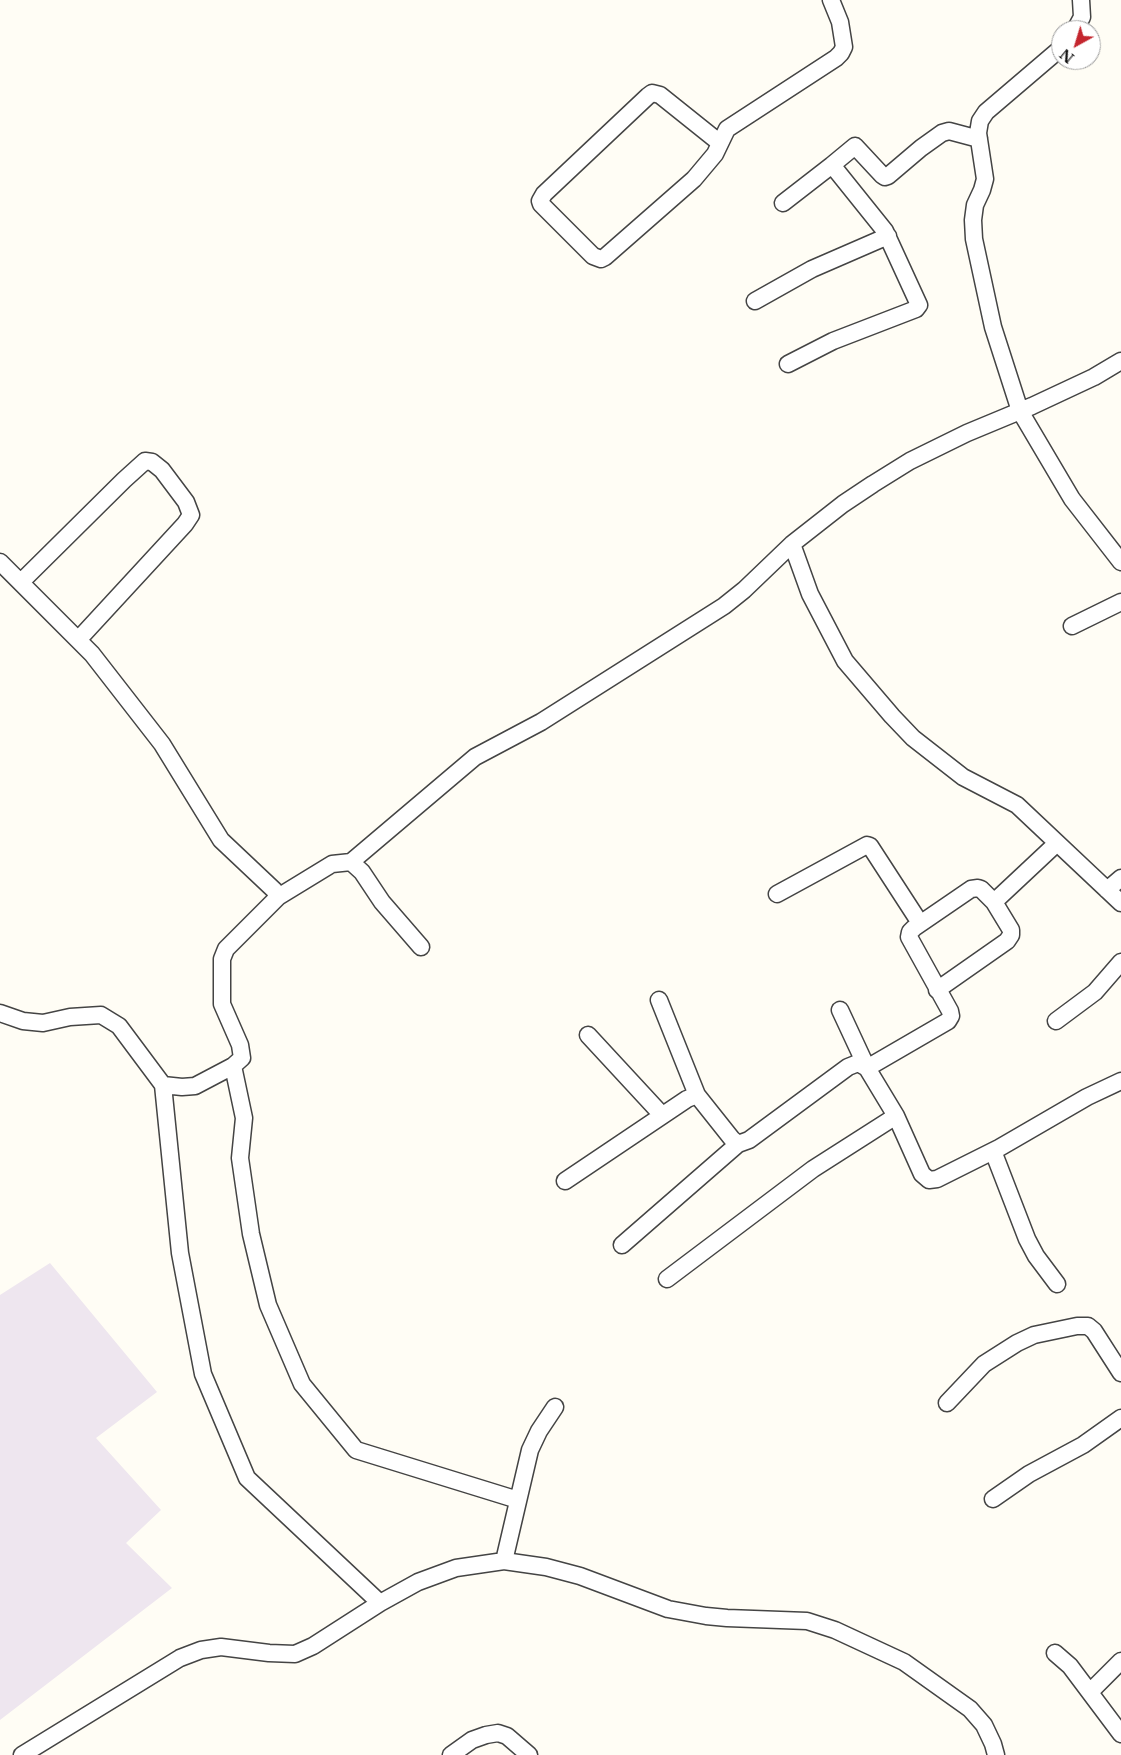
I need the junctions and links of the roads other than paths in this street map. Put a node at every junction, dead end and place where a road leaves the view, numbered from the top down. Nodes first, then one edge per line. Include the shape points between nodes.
1 (831, 0) edge
2 (1081, 0) edge
3 (1080, 20) edge
4 (1051, 57) edge
5 (979, 139) junction
6 (720, 143) junction
7 (832, 165) junction
8 (784, 203) dead end
9 (888, 236) junction
10 (755, 301) dead end
11 (1121, 362) edge
12 (788, 364) dead end
13 (1020, 411) junction
14 (792, 544) junction
15 (0, 562) edge
16 (1121, 562) edge
17 (21, 582) junction
18 (1121, 602) edge
19 (1072, 626) dead end
20 (78, 640) junction
21 (1057, 843) junction
22 (351, 862) junction
23 (1121, 878) edge
24 (1107, 890) junction
25 (778, 894) dead end
26 (278, 896) junction
27 (994, 902) junction
28 (1121, 903) edge
29 (920, 923) junction
30 (421, 947) dead end
31 (1121, 962) edge
32 (937, 990) junction
33 (659, 1000) dead end
34 (840, 1010) dead end
35 (0, 1013) edge
36 (1056, 1021) dead end
37 (588, 1034) dead end
38 (233, 1066) junction
39 (867, 1068) junction
40 (1121, 1081) edge
41 (163, 1084) junction
42 (697, 1095) junction
43 (662, 1115) junction
44 (896, 1116) junction
45 (738, 1144) junction
46 (992, 1151) junction
47 (565, 1181) dead end
48 (622, 1245) dead end
49 (666, 1279) dead end
50 (1057, 1284) dead end
51 (1121, 1373) edge
52 (947, 1403) dead end
53 (555, 1407) dead end
54 (1121, 1418) edge
55 (993, 1499) dead end
56 (518, 1500) junction
57 (504, 1561) junction
58 (380, 1602) junction
59 (1055, 1652) dead end
60 (1121, 1660) edge
61 (1090, 1692) junction
62 (1121, 1734) edge
63 (22, 1755) edge
64 (451, 1755) edge
65 (528, 1755) edge
66 (996, 1755) edge

1 - 6 street via 840,22 844,48 841,53 731,125
2 - 3 street
4 - 5 street via 986,112 980,121
5 - 7 street via 949,131 942,133 888,176 882,175 855,146
5 - 13 street via 985,179 972,220 974,239 992,327
6 - 6 street via 660,95 652,93 540,201 593,256 601,259 694,179
7 - 8 street
7 - 9 street
9 - 10 street via 812,269
9 - 12 street via 919,301 916,309 833,341
11 - 13 street
13 - 14 street via 910,461 843,504
13 - 16 street via 1072,499
14 - 21 street via 810,594 838,650 854,673 913,738 963,777 1017,805
14 - 22 street via 724,606 541,722 475,758
15 - 17 street
17 - 20 street
17 - 20 street via 145,461 162,470 186,502 191,515
18 - 19 street
20 - 26 street via 162,744 222,840
21 - 24 street
21 - 27 street
22 - 26 street via 332,864
22 - 30 street
23 - 24 street
24 - 28 street
25 - 29 street via 866,845 870,846
26 - 38 street via 226,949 222,959 222,1004 240,1045 242,1058
27 - 29 street via 981,889 971,889
27 - 32 street via 1011,930 1008,941
29 - 32 street via 909,937
31 - 36 street via 1095,992
32 - 39 street via 950,1011 948,1021
33 - 42 street
34 - 39 street
35 - 41 street via 23,1021 43,1023 101,1015 118,1026
37 - 43 street
38 - 41 street via 195,1086
38 - 56 street via 244,1118 240,1158 251,1234 268,1305 302,1384 356,1450
39 - 44 street
39 - 45 street via 858,1063 848,1067 749,1140
40 - 46 street
41 - 58 street via 180,1253 203,1374 247,1478
42 - 43 street
42 - 45 street
43 - 47 street
44 - 46 street via 922,1174 929,1180
44 - 49 street via 813,1169
45 - 48 street
46 - 50 street via 1027,1239
51 - 52 street via 1094,1331 1088,1326 1077,1326 1034,1335 1017,1343 984,1364
53 - 56 street via 530,1450
54 - 55 street
56 - 57 street
57 - 58 street via 456,1568 418,1582
57 - 66 street via 580,1576 668,1609 727,1618 807,1621 834,1630 904,1662 970,1709 984,1725
58 - 63 street via 314,1646 295,1654 221,1647 180,1658
59 - 61 street
60 - 61 street
61 - 62 street
64 - 65 street via 472,1740 498,1733 507,1736

